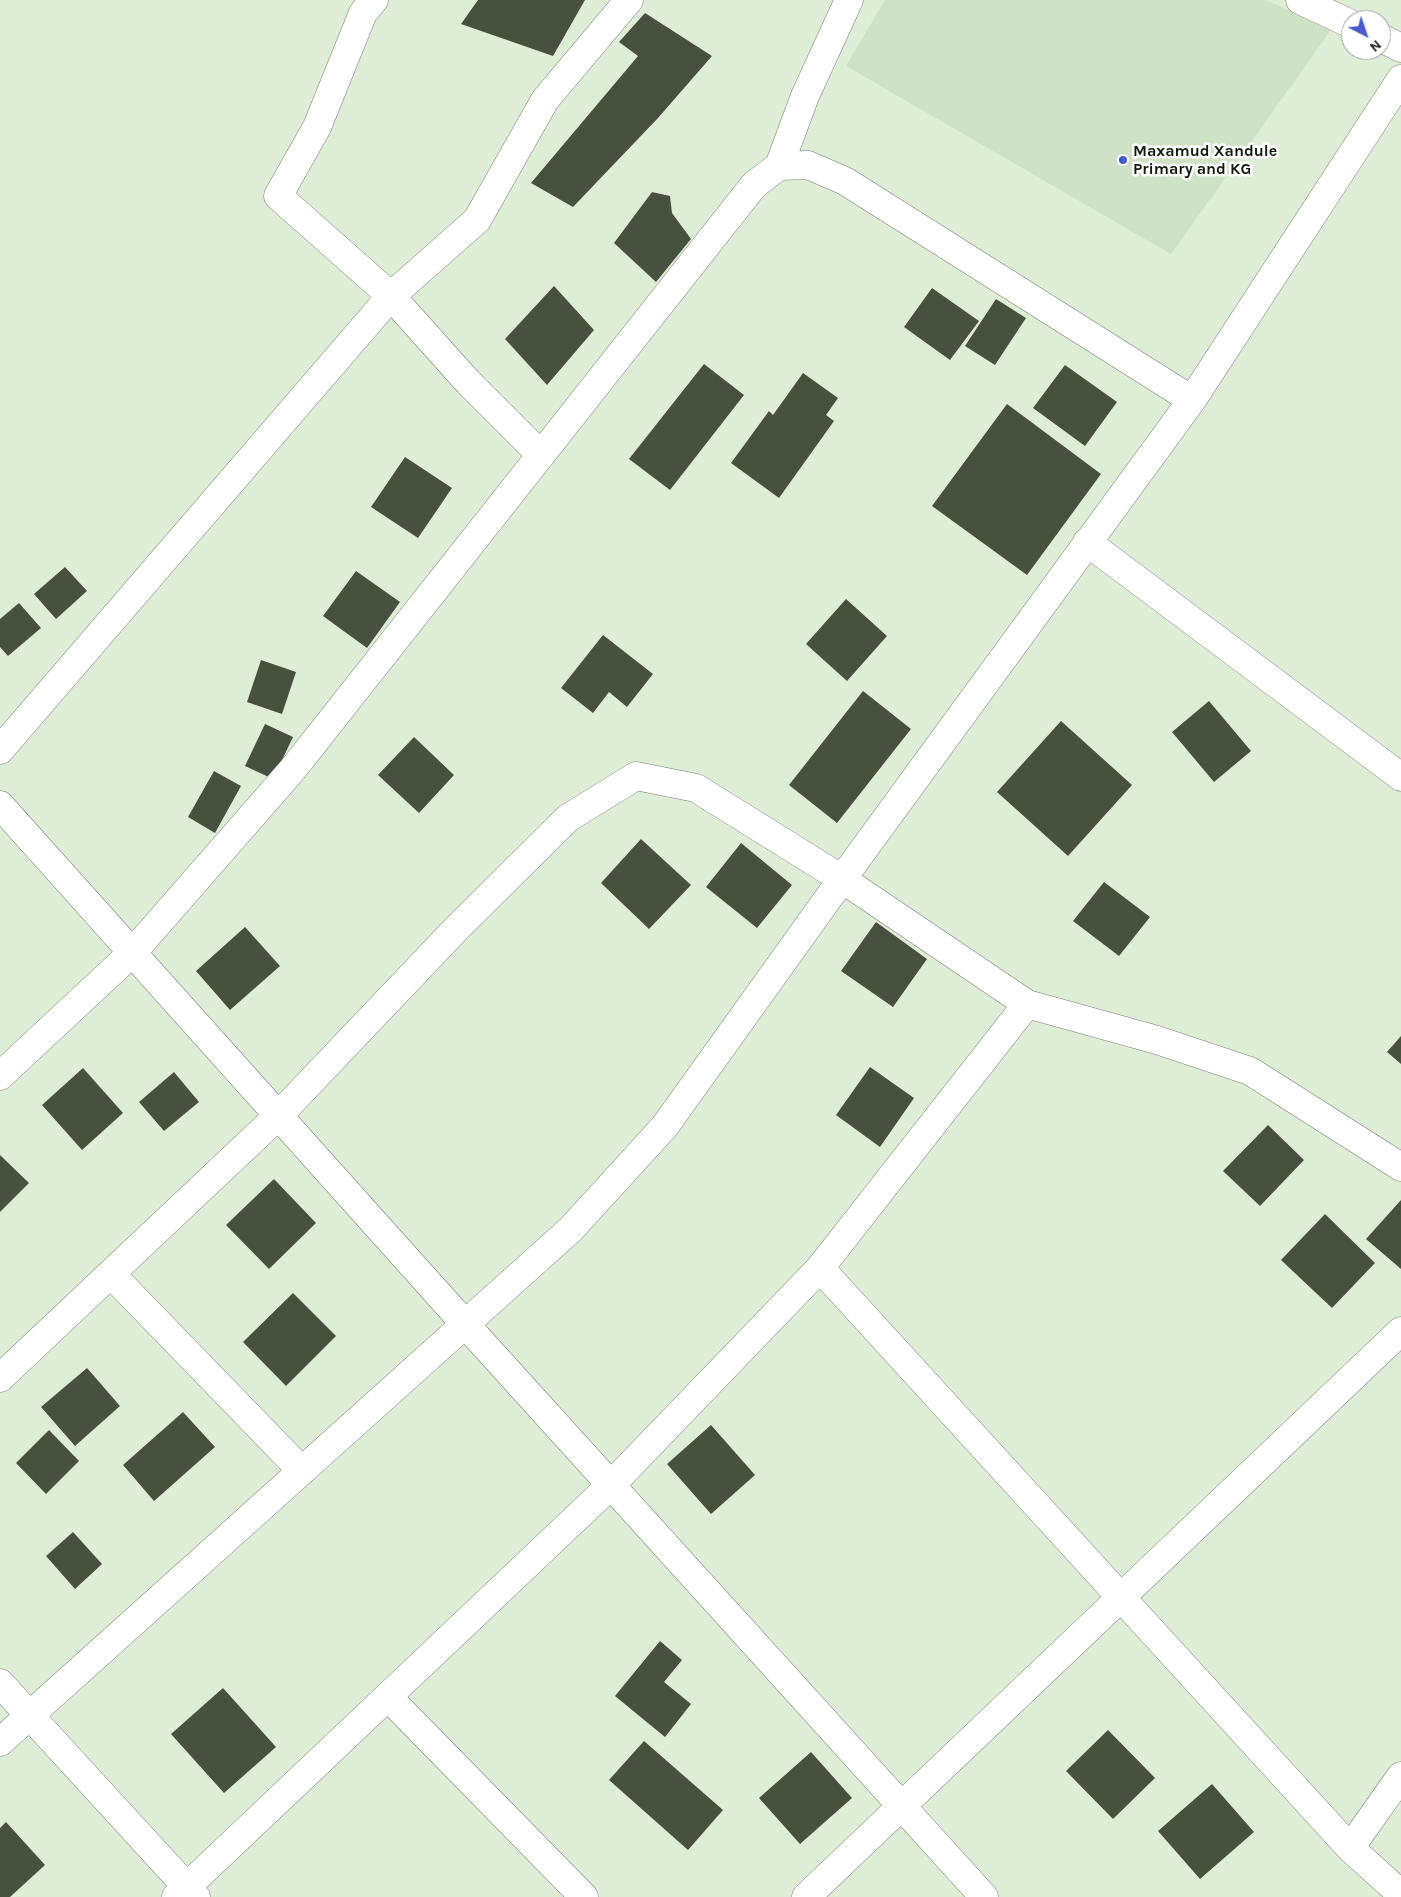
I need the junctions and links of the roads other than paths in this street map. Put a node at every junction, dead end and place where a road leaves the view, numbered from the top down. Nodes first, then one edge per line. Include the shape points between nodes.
1 (374, 0) edge
2 (630, 0) edge
3 (849, 0) edge
4 (1300, 0) edge
5 (1341, 19) edge
6 (1401, 79) edge
7 (779, 166) junction
8 (391, 296) junction
9 (1192, 400) junction
10 (540, 454) junction
11 (1087, 542) junction
12 (0, 750) edge
13 (1401, 777) edge
14 (0, 805) edge
15 (842, 879) junction
16 (133, 952) junction
17 (1027, 1004) junction
18 (0, 1076) edge
19 (278, 1115) junction
20 (1401, 1166) edge
21 (820, 1268) junction
22 (111, 1274) junction
23 (466, 1325) junction
24 (1401, 1331) edge
25 (0, 1378) edge
26 (302, 1471) junction
27 (611, 1485) junction
28 (1121, 1598) junction
29 (0, 1683) edge
30 (388, 1697) junction
31 (30, 1715) junction
32 (0, 1742) edge
33 (1401, 1776) edge
34 (902, 1806) junction
35 (1350, 1848) junction
36 (187, 1894) edge
37 (1401, 1894) edge
38 (584, 1897) edge
39 (806, 1897) edge
40 (984, 1897) edge

1 - 8 street via 363,13 317,127 278,196
2 - 8 street via 546,100 477,220
3 - 7 street via 805,96
4 - 5 street
6 - 9 street
7 - 9 street via 808,165 845,181
7 - 10 street via 754,185
8 - 10 street via 468,382
8 - 12 street
9 - 11 street
10 - 16 street via 293,769
11 - 13 street
11 - 15 street
14 - 16 street
15 - 17 street
15 - 19 street via 696,788 636,776 568,818 456,929
15 - 23 street via 666,1126 571,1229
16 - 18 street
16 - 19 street
17 - 20 street via 1158,1040 1250,1071
17 - 21 street
19 - 22 street
19 - 23 street
21 - 27 street
21 - 28 street
22 - 25 street
22 - 26 street
23 - 26 street
23 - 27 street
24 - 28 street
26 - 31 street
27 - 30 street
27 - 34 street
28 - 34 street
28 - 35 street
29 - 31 street
30 - 36 street
30 - 38 street
31 - 32 street
31 - 36 street
33 - 35 street
34 - 39 street
34 - 40 street
35 - 37 street

